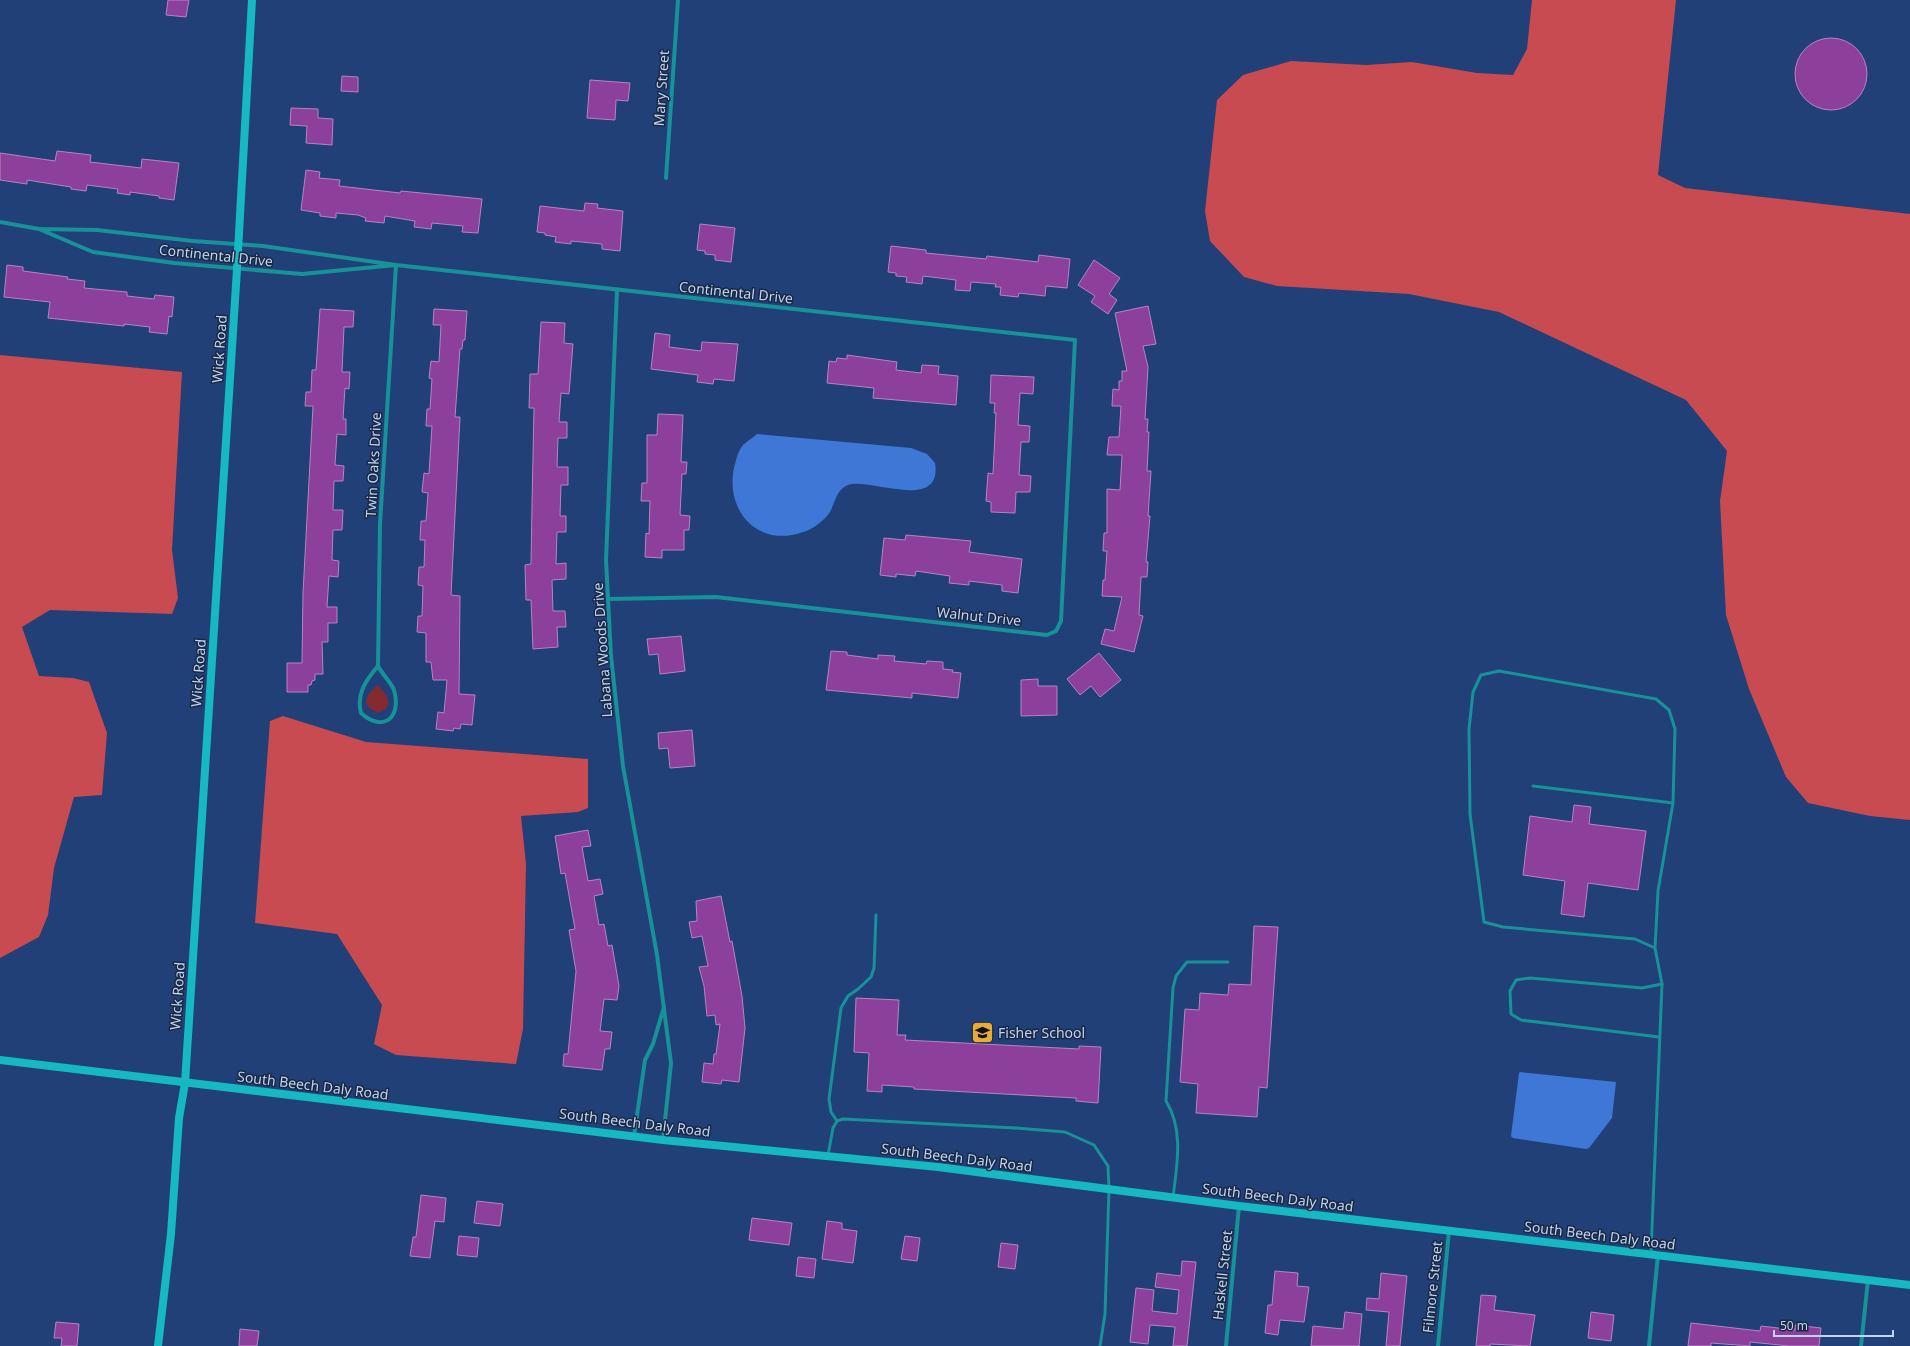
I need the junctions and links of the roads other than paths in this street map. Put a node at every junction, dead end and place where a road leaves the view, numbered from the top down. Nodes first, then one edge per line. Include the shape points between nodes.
1 (252, 0) edge
2 (678, 0) edge
3 (666, 178) dead end
4 (0, 222) edge
5 (39, 229) junction
6 (237, 244) junction
7 (396, 265) junction
8 (237, 269) junction
9 (617, 290) junction
10 (1075, 340) joint
11 (608, 599) junction
12 (378, 666) junction
13 (1533, 786) dead end
14 (1672, 803) junction
15 (876, 915) dead end
16 (1655, 948) junction
17 (1228, 962) dead end
18 (1662, 984) junction
19 (664, 1005) junction
20 (1659, 1037) junction
21 (0, 1060) edge
22 (185, 1083) junction
23 (837, 1121) junction
24 (634, 1136) junction
25 (663, 1140) junction
26 (828, 1156) junction
27 (1109, 1189) junction
28 (1173, 1197) junction
29 (1239, 1206) junction
30 (1449, 1231) junction
31 (1654, 1255) junction
32 (1868, 1280) junction
33 (1910, 1285) edge
34 (158, 1346) edge
35 (1100, 1346) edge
36 (1226, 1346) edge
37 (1438, 1346) edge
38 (1649, 1346) edge
39 (1861, 1346) edge

1 - 6 street, Wick Road
2 - 3 street, Mary Street
4 - 5 street, Continental Drive
5 - 6 street, Continental Drive via 97,230
5 - 8 street, Continental Drive via 93,252
6 - 7 street, Continental Drive
6 - 8 street, Wick Road
7 - 8 street, Continental Drive via 302,274
7 - 9 street, Continental Drive
7 - 12 street, Twin Oaks Drive via 380,524
8 - 22 street, Wick Road
9 - 10 street, Continental Drive
9 - 11 street, Labana Woods Drive via 606,560
10 - 11 street, Walnut Drive via 1061,621 1056,631 1047,635 716,597
11 - 19 street, Labana Woods Drive via 611,656 623,766
12 - 12 street via 359,696 361,713 375,723 388,720 395,712 396,703 393,688
13 - 14 lane
14 - 16 lane via 1658,891
14 - 16 lane via 1675,728 1669,710 1656,700 1499,671 1481,675 1473,692 1469,729 1470,814 1484,922 1503,927 1635,940
15 - 23 lane via 874,968 871,977 848,996 841,1008 829,1099 831,1112
16 - 18 lane
17 - 28 lane via 1187,962 1176,976 1172,988 1166,1101 1177,1126
18 - 20 lane
18 - 20 lane via 1642,988 1530,978 1516,980 1510,991 1511,1014 1521,1020
19 - 24 street, Labana Woods Drive via 653,1044 645,1060
19 - 25 street, Labana Woods Drive via 671,1063
20 - 31 lane
21 - 22 street, South Beech Daly Road
22 - 24 street, South Beech Daly Road
22 - 34 street, Wick Road
23 - 26 lane via 833,1128
23 - 27 lane via 864,1118 1065,1132 1094,1145 1108,1166
24 - 25 street, South Beech Daly Road
25 - 26 street, South Beech Daly Road
26 - 27 street, South Beech Daly Road
27 - 28 street, South Beech Daly Road
27 - 35 lane via 1105,1314
28 - 29 street, South Beech Daly Road
29 - 30 street, South Beech Daly Road
29 - 36 street, Haskell Street
30 - 31 street, South Beech Daly Road
30 - 37 street, Filmore Street
31 - 32 street, South Beech Daly Road
31 - 38 street
32 - 33 street, South Beech Daly Road
32 - 39 street

